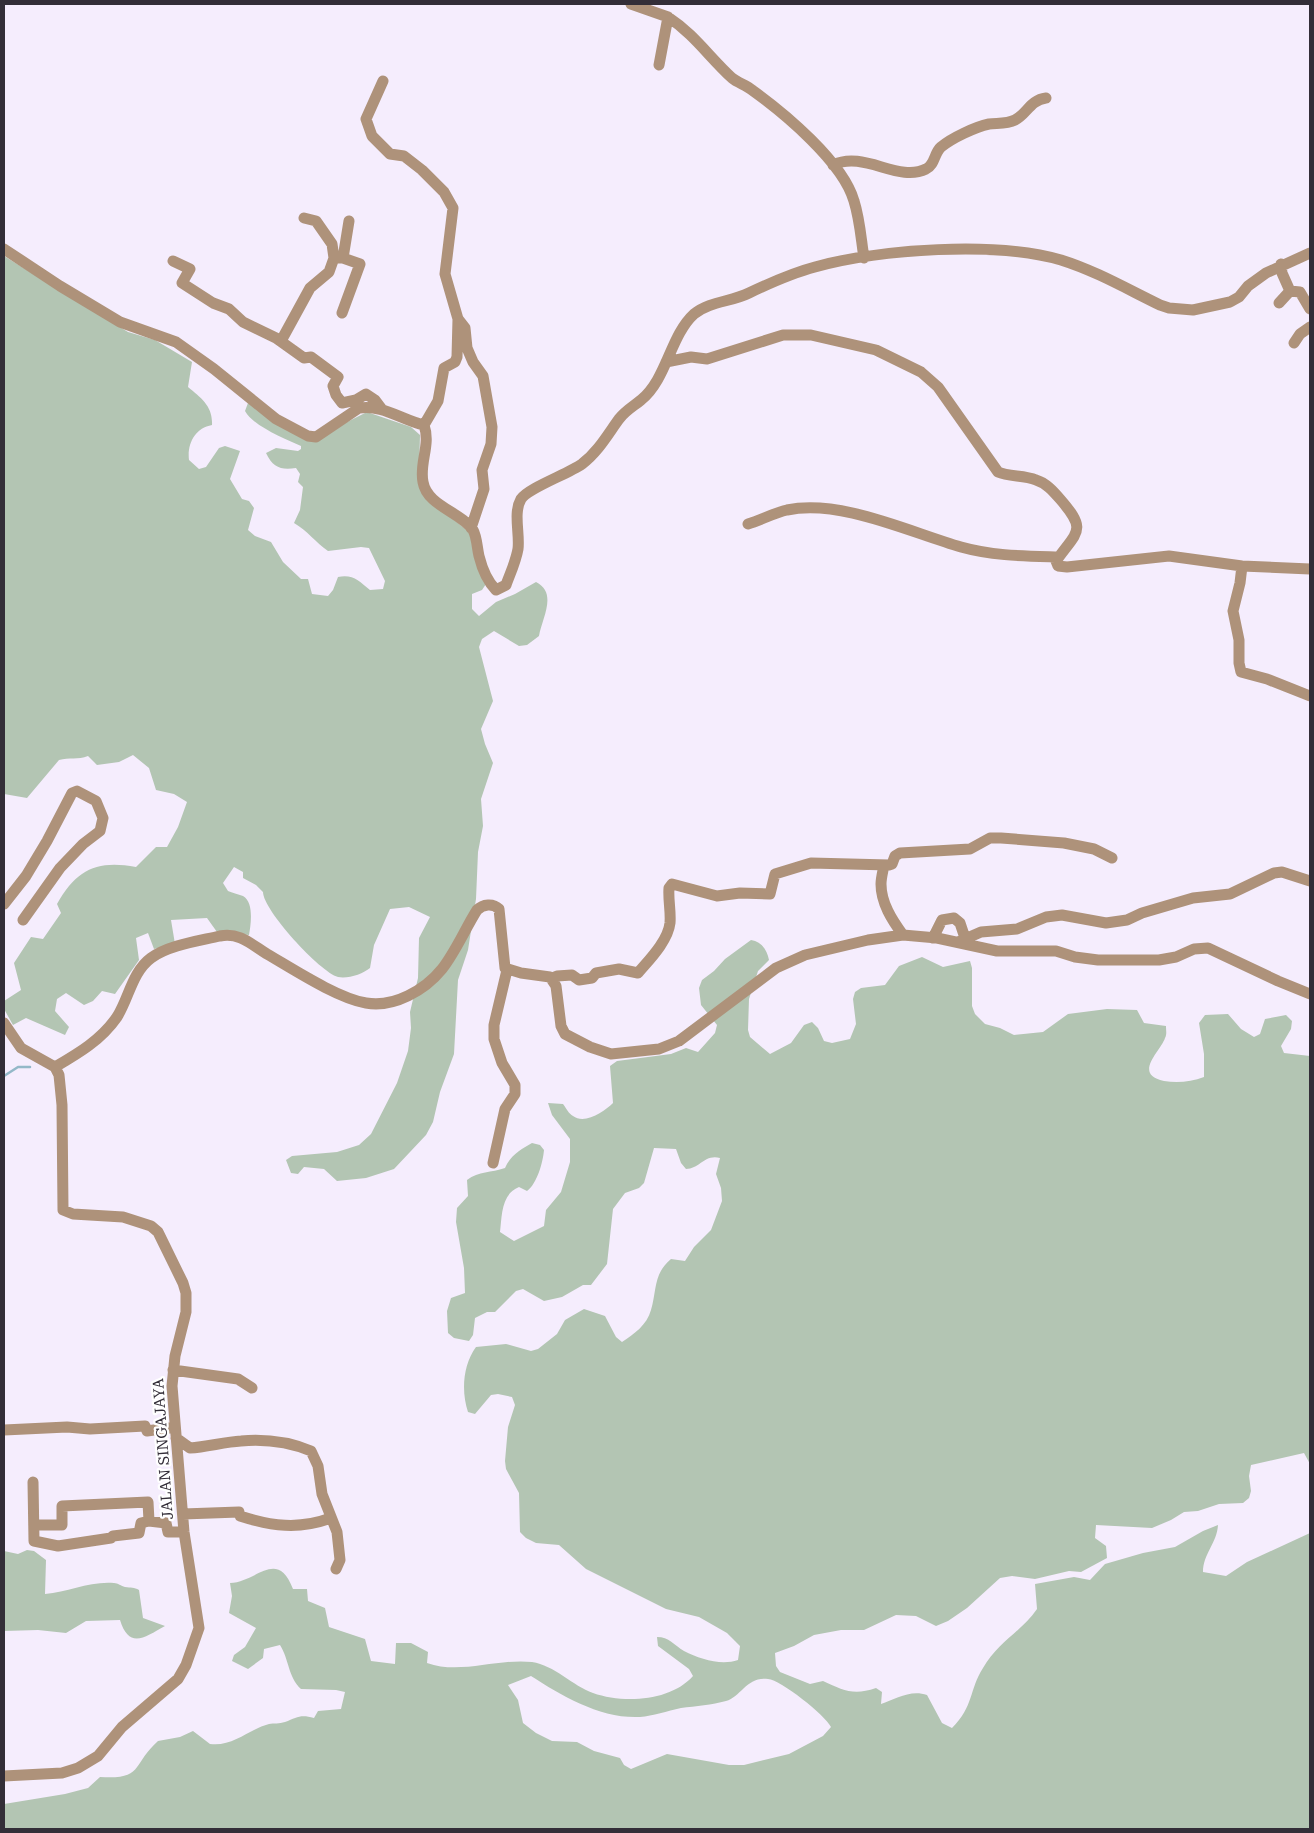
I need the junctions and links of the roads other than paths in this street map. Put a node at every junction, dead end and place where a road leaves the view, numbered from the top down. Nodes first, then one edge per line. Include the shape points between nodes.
1 (631, 4) edge
2 (668, 17) junction
3 (659, 65) dead end
4 (383, 81) dead end
5 (1046, 98) dead end
6 (833, 165) junction
7 (304, 218) dead end
8 (350, 221) dead end
9 (4, 249) edge
10 (1310, 253) edge
11 (339, 258) junction
12 (864, 258) junction
13 (173, 261) dead end
14 (1281, 264) junction
15 (1290, 291) junction
16 (1279, 304) dead end
17 (1310, 309) edge
18 (342, 313) dead end
19 (458, 319) junction
20 (1310, 327) edge
21 (281, 342) junction
22 (1294, 343) dead end
23 (666, 362) junction
24 (381, 408) junction
25 (424, 425) junction
26 (748, 524) dead end
27 (472, 528) junction
28 (1059, 557) junction
29 (1242, 566) junction
30 (1310, 569) edge
31 (1310, 696) edge
32 (1112, 858) dead end
33 (884, 864) junction
34 (1310, 881) edge
35 (4, 904) edge
36 (23, 920) dead end
37 (903, 935) junction
38 (933, 938) junction
39 (962, 940) junction
40 (507, 970) junction
41 (552, 978) junction
42 (1310, 994) edge
43 (4, 1023) edge
44 (55, 1067) junction
45 (493, 1162) dead end
46 (173, 1370) junction
47 (252, 1388) dead end
48 (4, 1430) edge
49 (175, 1433) junction
50 (33, 1482) dead end
51 (183, 1514) junction
52 (331, 1518) junction
53 (149, 1521) junction
54 (34, 1525) junction
55 (184, 1532) junction
56 (336, 1569) dead end
57 (4, 1776) edge

1 - 2 street
2 - 3 street
2 - 6 street via 689,32 735,80 796,126
4 - 19 street via 366,119 372,136 390,154 404,156 422,170 444,192 453,208 445,274
5 - 6 street via 1028,106 1015,120 987,124 949,142 940,148 932,164 924,170 900,171 850,160
6 - 12 street via 854,200
7 - 11 street via 316,221
8 - 11 street
9 - 24 street via 120,322 176,342 276,419 308,436 316,437 359,408
10 - 14 street
11 - 18 street via 360,264
11 - 21 street via 329,272 310,288
12 - 14 street via 967,250 1044,256 1102,275 1160,305 1194,310 1234,300 1255,280
12 - 23 street via 794,273 745,295 704,308 682,331
13 - 21 street via 190,269 182,283
14 - 15 street
15 - 16 street
15 - 17 street via 1300,292
19 - 25 street via 457,357 455,362 444,368 438,401
19 - 27 street via 465,328 467,348 473,362 483,376 492,426 491,444 482,470 484,489
20 - 22 street
21 - 24 street via 304,358 311,357 338,378 333,386 342,403 366,394
23 - 27 street via 642,399 630,407 610,435 583,463 526,493 520,500 518,551 502,589 496,590 491,585 479,558
23 - 28 street via 691,357 707,359 774,337 802,335 876,350 898,360 921,372 938,387 998,472 1043,483 1072,513 1077,521 1075,535
24 - 25 street via 394,416
25 - 27 street via 428,440 423,484 443,508
26 - 28 street via 786,510 846,511 997,556
28 - 29 street via 1056,564 1061,567 1153,556 1184,556
29 - 30 street
29 - 31 street via 1233,611 1241,672
32 - 33 street via 1094,849 1072,844 990,838 970,849 900,853 892,864
33 - 37 street via 881,881 884,899 889,914
33 - 41 street via 804,863 775,874 770,894 717,896 672,884 668,888 669,928 646,966 638,973 619,969 579,980 572,975
34 - 39 street via 1282,872 1274,873 1230,894 1193,898 1127,920 1106,923 1062,915 1017,929 982,932
35 - 36 street via 47,842 72,792 77,791 96,801 103,818 100,830 60,868
37 - 38 street
37 - 41 street via 805,955 776,968 679,1041 659,1049 611,1054 565,1034
38 - 39 street
38 - 39 street via 942,920 954,918 960,923
39 - 42 street via 997,951 1056,951 1098,960 1159,960 1208,948
40 - 41 street
40 - 44 street via 502,953 502,915 500,908 492,905 481,906 477,910 446,963 427,985 407,996 380,1004 355,1000 292,969 236,936 222,936 159,954 144,966 117,1016 104,1032
40 - 45 street via 494,1025 494,1039 502,1063 515,1085 515,1094 506,1109
43 - 44 street via 21,1048
44 - 46 street, JALAN SINGAJAYA via 62,1105 63,1210 73,1214 123,1217 158,1232 186,1293 183,1328
46 - 47 street via 238,1380
46 - 49 street, JALAN SINGAJAYA
48 - 49 street via 145,1426 147,1432
49 - 51 street, JALAN SINGAJAYA
49 - 52 street via 190,1448 241,1441 298,1445 311,1451 316,1459 322,1494
50 - 54 street
51 - 52 street via 239,1512 240,1516 276,1526 303,1526
51 - 55 street, JALAN SINGAJAYA
52 - 56 street via 337,1532 340,1559
53 - 54 street via 141,1523 139,1533 58,1546 34,1541
53 - 54 street via 148,1502 62,1506 62,1525
53 - 55 street via 166,1524 168,1532
55 - 57 street, JALAN SINGAJAYA via 199,1628 178,1679 122,1727 98,1756 78,1768 62,1773

